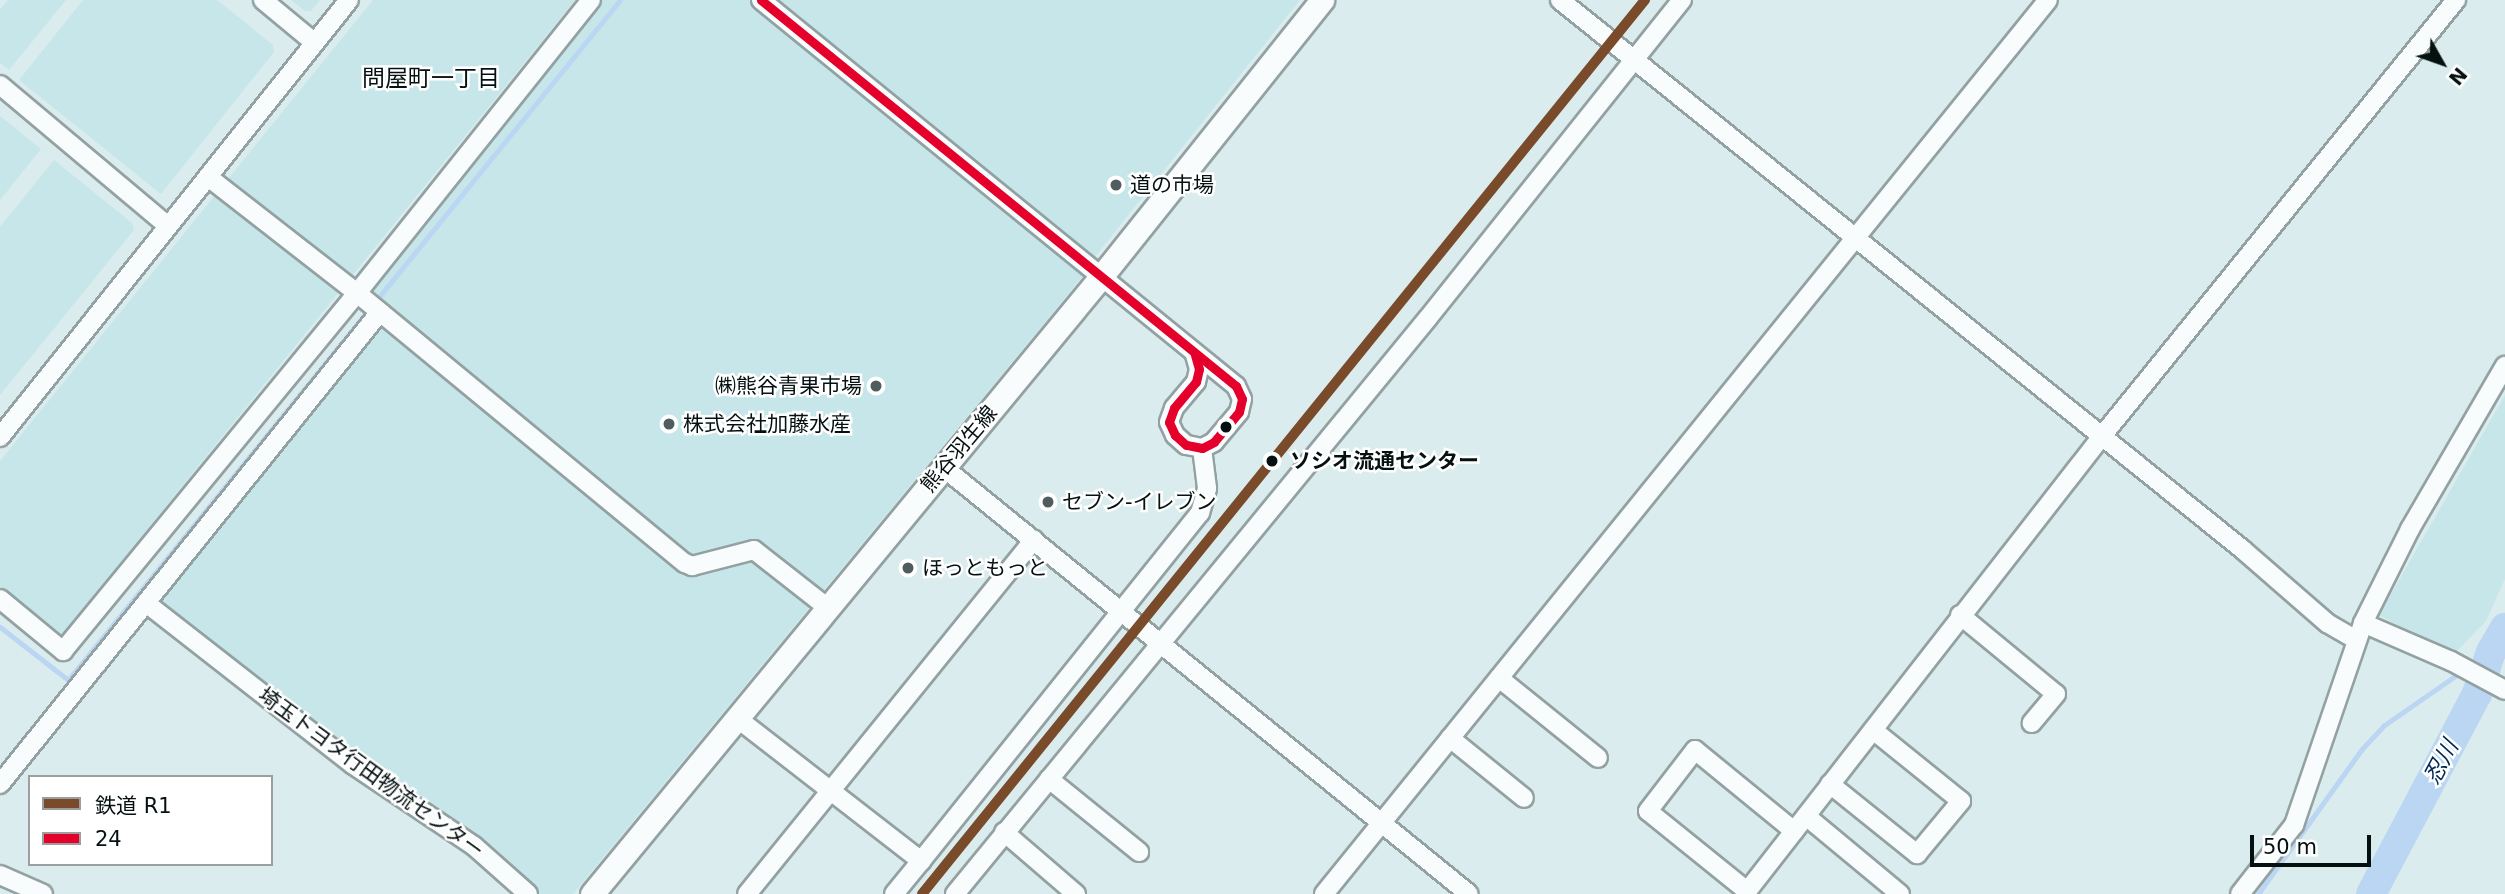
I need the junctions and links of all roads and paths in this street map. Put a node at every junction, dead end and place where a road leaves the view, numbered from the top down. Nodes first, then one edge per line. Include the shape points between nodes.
1 (263, 0) edge
2 (349, 0) edge
3 (591, 0) edge
4 (761, 0) edge
5 (1322, 0) edge
6 (1560, 0) edge
7 (1682, 0) edge
8 (2048, 0) edge
9 (2456, 0) edge
10 (315, 43) junction
11 (1634, 59) junction
12 (0, 85) edge
13 (208, 177) junction
14 (168, 226) junction
15 (1856, 239) junction
16 (1100, 278) junction
17 (357, 293) junction
18 (380, 312) junction
19 (1195, 355) junction
20 (2505, 366) edge
21 (2102, 436) junction
22 (0, 437) edge
23 (1202, 448) junction
24 (943, 467) junction
25 (1034, 540) junction
26 (0, 599) edge
27 (146, 603) junction
28 (828, 608) junction
29 (1120, 614) junction
30 (1960, 615) junction
31 (2359, 631) junction
32 (1158, 644) junction
33 (1499, 678) junction
34 (2501, 688) edge
35 (738, 719) junction
36 (2032, 723) dead end
37 (1873, 730) junction
38 (1450, 738) junction
39 (1598, 758) dead end
40 (1049, 779) junction
41 (0, 784) edge
42 (1830, 784) junction
43 (829, 789) junction
44 (1524, 798) dead end
45 (1806, 816) junction
46 (1381, 822) junction
47 (1794, 831) junction
48 (1004, 832) junction
49 (1139, 852) dead end
50 (921, 861) junction
51 (0, 875) edge
52 (1746, 892) edge
53 (43, 894) edge
54 (528, 894) edge
55 (592, 894) edge
56 (747, 894) edge
57 (894, 894) edge
58 (954, 894) edge
59 (1076, 894) edge
60 (1324, 894) edge
61 (1469, 894) edge
62 (1900, 894) edge
63 (2240, 894) edge

1 - 10 street
2 - 10 street
3 - 17 street
4 - 16 street
5 - 16 main road, 熊谷羽生線
6 - 11 street
7 - 11 street
8 - 15 street
9 - 21 street
10 - 13 street
11 - 15 street
11 - 32 street via 1410,340
12 - 14 street
13 - 14 street
13 - 17 street
14 - 22 street
15 - 21 street
15 - 33 street
16 - 19 street
16 - 24 main road, 熊谷羽生線
17 - 18 street
17 - 26 street via 63,651
18 - 27 street
18 - 28 street via 685,563 692,566 754,550
19 - 23 street via 1196,382 1174,408 1169,422 1186,445
19 - 23 street via 1236,386 1242,399 1239,412 1214,442
20 - 31 street via 2410,529
21 - 30 street
21 - 31 street via 2327,623
23 - 29 street via 1207,488 1200,513
24 - 25 street
24 - 28 main road, 熊谷羽生線
25 - 29 street
25 - 43 street
27 - 41 street
27 - 54 street, 埼玉トヨタ行田物流センター via 352,764 474,846
28 - 35 main road, 熊谷羽生線
29 - 32 street
29 - 50 street
30 - 36 street via 2056,694
30 - 37 street
31 - 34 street via 2451,661
31 - 63 street via 2294,824
32 - 40 street
32 - 46 street
33 - 38 street
33 - 39 street
35 - 43 street
35 - 55 main road, 熊谷羽生線
37 - 42 street
37 - 42 street via 1961,801 1917,854
38 - 44 street
38 - 46 street
40 - 48 street
40 - 49 street
42 - 45 street
43 - 50 street
43 - 56 street
45 - 47 street
45 - 62 street
46 - 60 street
46 - 61 street
47 - 52 street
47 - 52 street via 1695,750 1648,811
48 - 58 street
48 - 59 street
50 - 57 street
51 - 53 street

